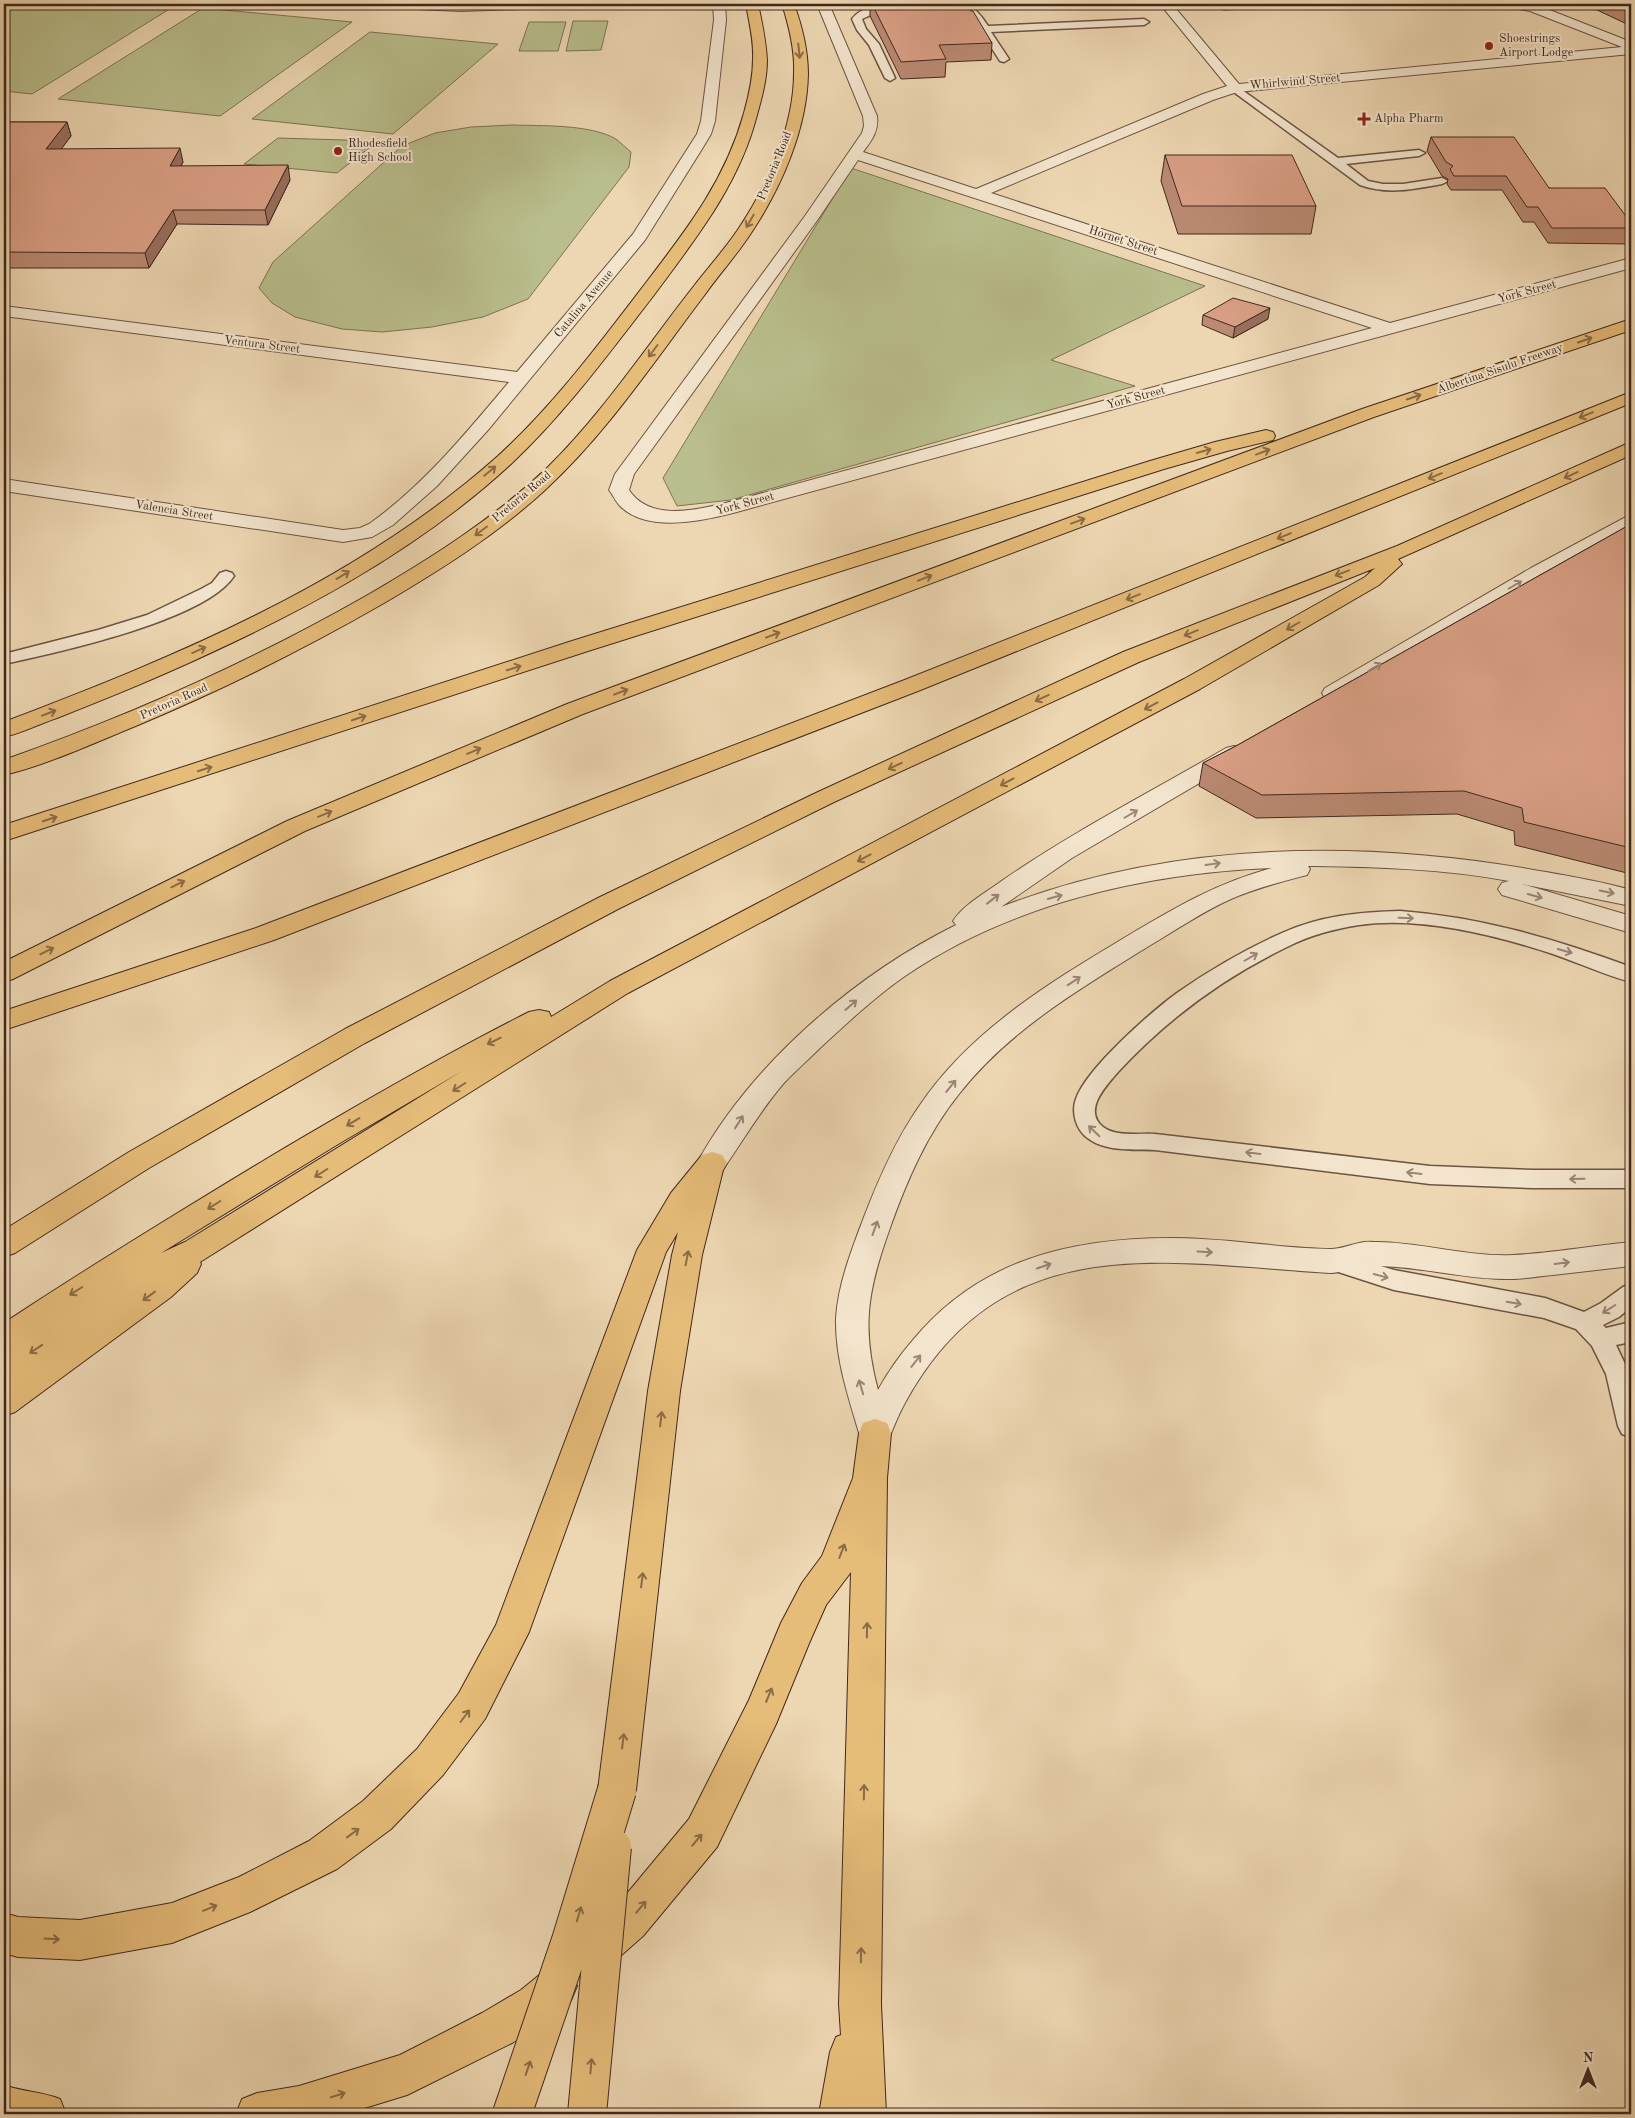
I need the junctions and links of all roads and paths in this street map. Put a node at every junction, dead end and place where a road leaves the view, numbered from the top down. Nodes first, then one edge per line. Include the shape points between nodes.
1 (395, 4) edge
2 (552, 4) edge
3 (719, 4) edge
4 (752, 4) edge
5 (788, 4) edge
6 (824, 4) edge
7 (1165, 4) edge
8 (1510, 4) edge
9 (1532, 6) edge
10 (931, 7) edge
11 (911, 8) edge
12 (1144, 22) dead end
13 (985, 29) junction
14 (1631, 46) edge
15 (1631, 50) edge
16 (1004, 59) dead end
17 (890, 78) edge
18 (1235, 88) junction
19 (1419, 153) dead end
20 (855, 154) junction
21 (1336, 162) junction
22 (1442, 181) edge
23 (979, 193) junction
24 (1631, 263) edge
25 (4, 311) edge
26 (1631, 324) edge
27 (1391, 329) junction
28 (521, 378) junction
29 (1631, 397) edge
30 (1368, 413) junction
31 (1631, 448) edge
32 (4, 485) edge
33 (1631, 522) edge
34 (343, 536) joint
35 (1404, 550) junction
36 (226, 576) dead end
37 (4, 659) edge
38 (1315, 704) edge
39 (4, 730) edge
40 (1249, 744) edge
41 (4, 768) edge
42 (4, 833) edge
43 (1356, 858) junction
44 (1631, 898) edge
45 (1631, 925) edge
46 (942, 942) junction
47 (4, 974) edge
48 (1631, 975) edge
49 (619, 987) junction
50 (4, 1021) edge
51 (712, 1163) junction
52 (1631, 1179) edge
53 (4, 1245) edge
54 (196, 1250) junction
55 (1631, 1254) edge
56 (1334, 1261) junction
57 (1631, 1294) edge
58 (1593, 1331) junction
59 (1631, 1332) edge
60 (4, 1339) edge
61 (4, 1370) edge
62 (4, 1402) edge
63 (1631, 1426) edge
64 (875, 1433) junction
65 (870, 1478) junction
66 (617, 1790) junction
67 (4, 1933) edge
68 (860, 2004) junction
69 (4, 2106) edge
70 (45, 2114) edge
71 (257, 2114) edge
72 (512, 2114) edge
73 (587, 2114) edge
74 (840, 2114) edge
75 (865, 2114) edge

1 - 2 street via 452,7
3 - 28 street, Catalina Avenue via 716,61 704,134 638,236
39 -> 4 main road via 126,683 291,605 440,511 503,460 538,426 603,349 694,232 724,187 748,126 758,82 760,57
5 -> 41 main road, Pretoria Road via 795,25 801,76 797,109 768,191 746,228 603,417 554,471 454,552 277,655 145,714
6 - 20 street via 871,120 868,133
7 - 18 street
8 - 9 street
9 - 14 street
10 - 13 lane via 970,9
11 - 17 lane via 874,10 861,14 858,19
12 - 13 lane
13 - 16 lane
15 - 18 street, Whirlwind Street
18 - 21 lane
18 - 23 street, Whirlwind Street
19 - 21 lane
20 - 23 street, Hornet Street
20 - 27 street, York Street via 625,474 619,490 628,505 654,514 688,517 726,509
21 - 22 lane via 1372,187
23 - 27 street, Hornet Street
24 - 27 street, York Street
25 - 28 street, Ventura Street
30 -> 26 main road, Albertina Sisulu Freeway
28 - 34 street, Catalina Avenue via 424,488 376,528
29 -> 50 main road via 920,682 275,931
42 -> 30 main road via 562,652 1157,465 1222,446
47 -> 30 main road via 296,826 575,709
31 -> 35 main road
32 - 34 street, Valencia Street
38 -> 33 street via 1538,572
35 -> 49 main road via 1372,581 1192,684
35 -> 53 main road via 1131,657 826,797 609,903 346,1041 139,1160
36 - 37 lane via 217,587 148,620
46 -> 40 street via 993,899 1046,862
43 -> 44 street via 1484,868
43 -> 45 street via 1486,882
46 -> 43 street via 1034,903 1093,886 1243,861 1288,857
64 -> 43 street via 854,1363 852,1317 862,1264 888,1192 912,1142 942,1097 1020,1018 1101,963 1212,898 1274,875
51 -> 46 street via 744,1114 782,1068 875,984
52 -> 48 lane via 1533,1180 1430,1175 1109,1139 1089,1128 1085,1113 1087,1095 1094,1085 1155,1022 1209,982 1264,950 1325,924 1376,917 1440,921 1564,950
49 -> 54 main road
49 -> 60 main road via 550,1013 481,1047 234,1193
66 -> 51 main road via 664,1391 687,1255
67 -> 51 main road via 18,1937 80,1940 172,1923 198,1913 250,1892 322,1855 377,1815 430,1762 472,1706 511,1632 652,1250 681,1201
54 -> 61 main road via 161,1265 132,1283
54 -> 62 main road via 183,1268 160,1288
56 -> 55 street via 1362,1254 1382,1254 1513,1267
56 -> 58 lane via 1394,1280 1545,1308
64 -> 56 street via 894,1393 942,1328 972,1301 1014,1276 1060,1261 1142,1250
57 -> 58 lane via 1610,1310
58 - 59 lane
58 - 63 lane via 1618,1374
64 - 65 main road
68 -> 65 main road
71 -> 65 main road via 299,2107 407,2074 497,2028 536,2005 629,1922 703,1833 763,1711 814,1594 836,1566
72 -> 66 main road, bridge via 568,1950
73 -> 66 main road, bridge
68 - 74 main road
68 - 75 main road
69 - 70 main road

